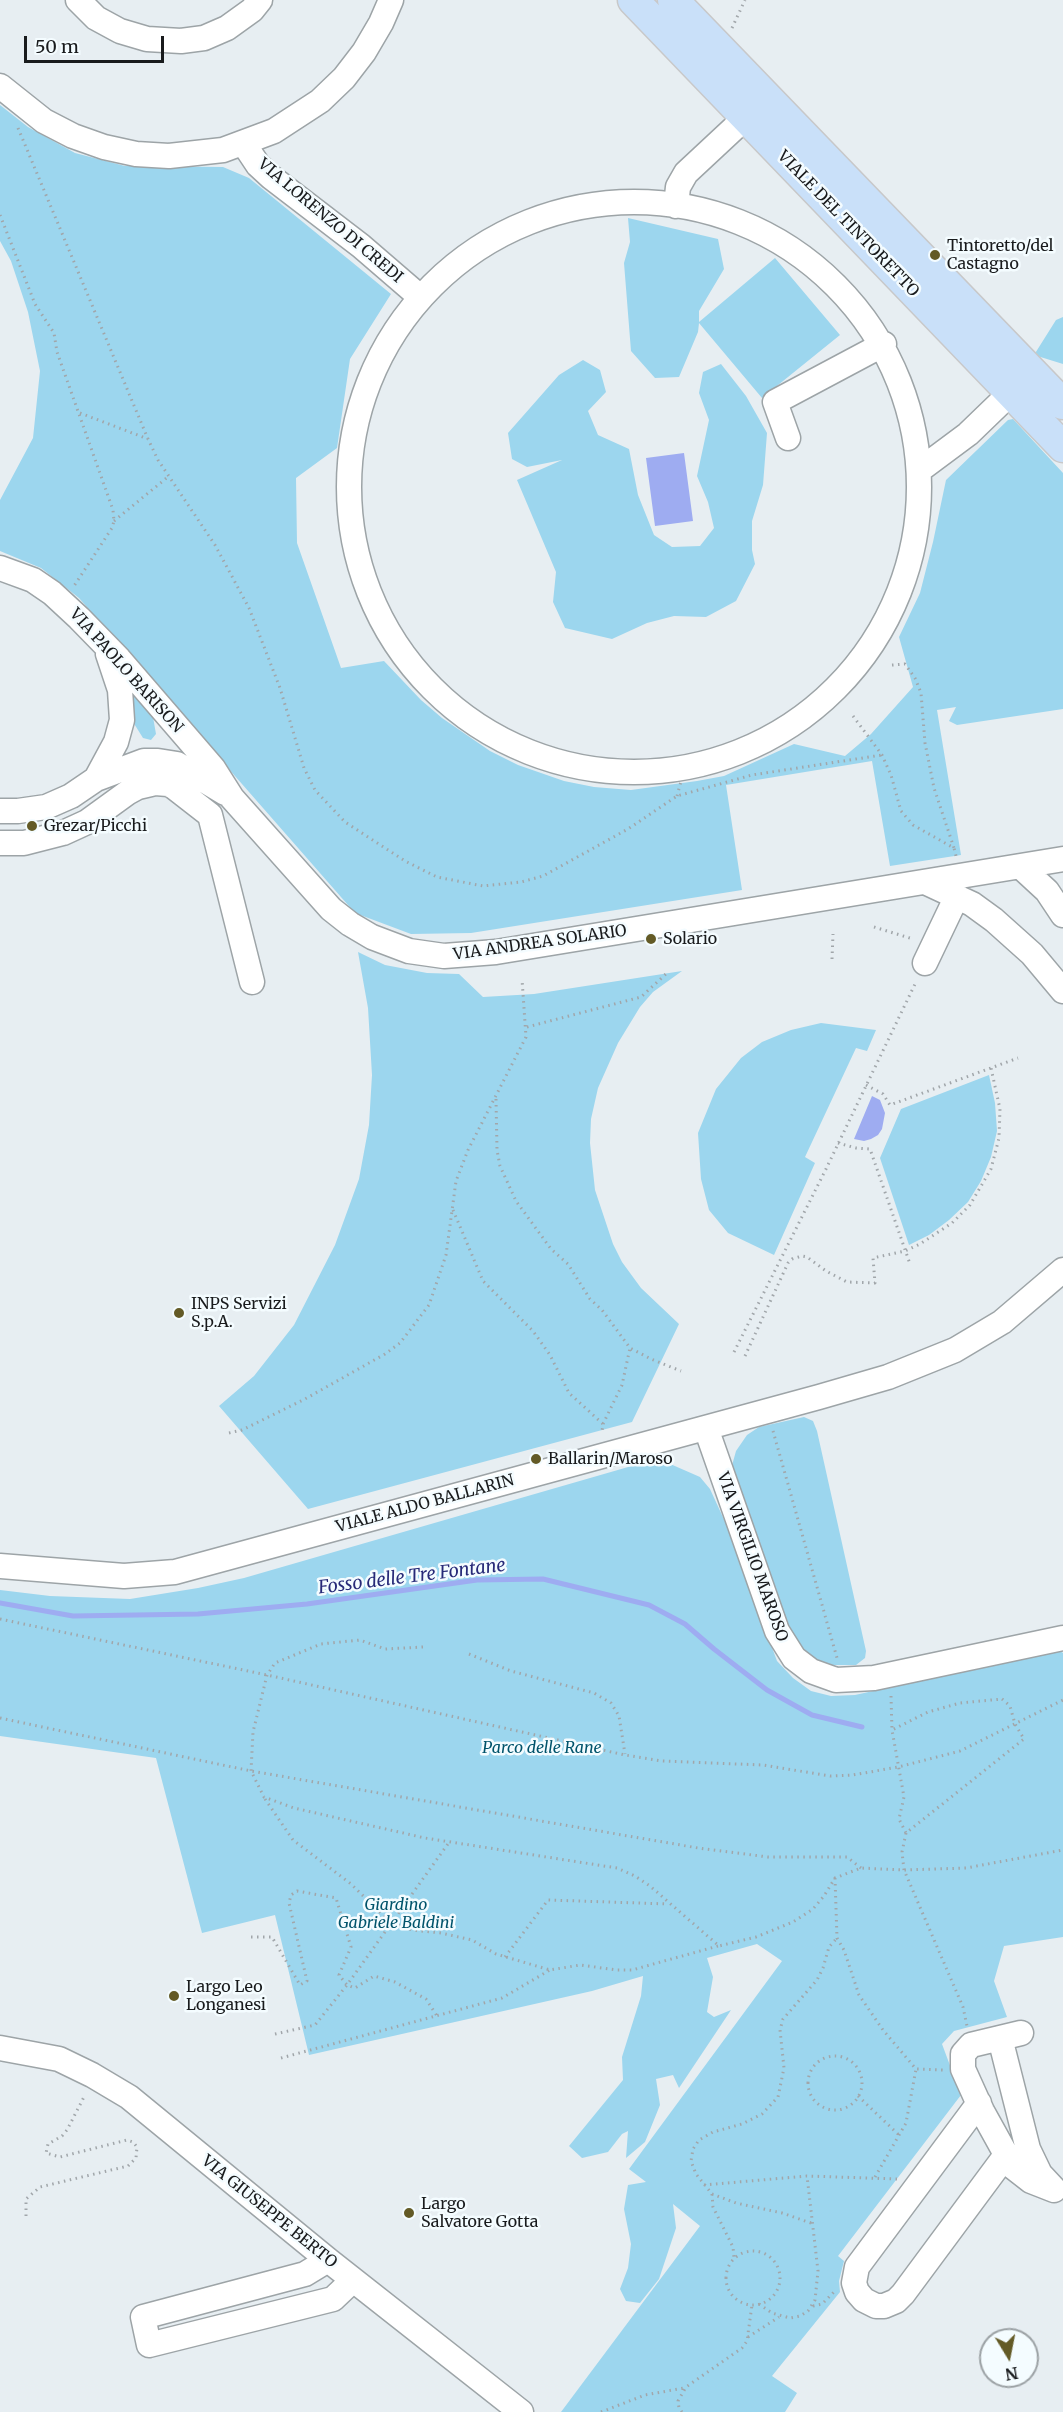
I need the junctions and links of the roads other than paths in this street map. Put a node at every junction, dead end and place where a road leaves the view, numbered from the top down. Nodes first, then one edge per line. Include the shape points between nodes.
1 (78, 0) edge
2 (260, 0) edge
3 (391, 0) edge
4 (633, 0) edge
5 (673, 0) edge
6 (0, 86) edge
7 (757, 107) junction
8 (244, 144) junction
9 (676, 206) junction
10 (419, 296) junction
11 (884, 344) junction
12 (1033, 373) junction
13 (1011, 393) junction
14 (1063, 404) edge
15 (788, 438) dead end
16 (1063, 447) edge
17 (921, 469) junction
18 (0, 568) edge
19 (102, 643) junction
20 (96, 778) junction
21 (232, 798) junction
22 (0, 811) edge
23 (210, 815) junction
24 (0, 843) edge
25 (1063, 859) edge
26 (1021, 867) junction
27 (927, 882) junction
28 (957, 896) junction
29 (1063, 915) edge
30 (925, 963) road end
31 (252, 982) dead end
32 (1063, 992) edge
33 (1063, 1270) edge
34 (706, 1428) junction
35 (0, 1566) edge
36 (1063, 1638) edge
37 (0, 2048) edge
38 (979, 2103) junction
39 (1006, 2155) junction
40 (1058, 2193) edge
41 (328, 2260) junction
42 (353, 2280) junction
43 (521, 2412) edge

1 - 2 street via 113,28 139,38 163,41 197,39 219,32 240,20
3 - 8 street via 370,43 336,86 293,120
4 - 7 main road, VIALE DEL TINTORETTO
5 - 7 main road, VIALE DEL TINTORETTO
6 - 8 street via 44,121 73,136 125,152 190,155
7 - 9 street via 686,173 678,187
7 - 12 main road, VIALE DEL TINTORETTO
7 - 13 main road, VIALE DEL TINTORETTO
8 - 10 street, VIA LORENZO DI CREDI via 271,177
9 - 10 street via 597,206 524,225 467,254
9 - 11 street via 739,226 805,261 848,297
10 - 17 street via 393,332 357,412 347,496 352,540 364,583 382,623 406,660 438,695 476,725 512,745 563,763 645,772 686,767 736,753 784,730 821,703 860,663 884,626 907,574 919,519
11 - 15 street via 775,402
11 - 17 street via 906,393
12 - 13 street
12 - 14 main road, VIALE DEL TINTORETTO
13 - 16 main road, VIALE DEL TINTORETTO
13 - 17 street via 968,434
18 - 19 street, VIA PAOLO BARISON via 33,580 63,603
19 - 20 street via 117,675 122,720 116,742
19 - 21 street, VIA PAOLO BARISON via 213,768
20 - 21 street via 136,763 169,762
20 - 22 street via 71,796 46,807
21 - 23 street
21 - 27 street, VIA ANDREA SOLARIO via 337,915 372,937 420,954 481,954
23 - 24 street via 174,787 155,783 138,787 87,822 63,833 24,843
23 - 31 street
25 - 26 street, VIA ANDREA SOLARIO
26 - 27 street, VIA ANDREA SOLARIO
26 - 29 street via 1047,891
27 - 28 street
28 - 30 street
28 - 32 street via 994,920 1044,966
33 - 34 street, VIALE ALDO BALLARIN via 1002,1322 955,1350 888,1377
34 - 35 street, VIALE ALDO BALLARIN via 164,1574 86,1574
34 - 36 street, VIA VIRGILIO MAROSO via 772,1620 782,1641 802,1666 827,1678 843,1680 888,1676
37 - 41 street, VIA GIUSEPPE BERTO via 59,2059 136,2103
38 - 39 street
38 - 39 street via 862,2260 854,2283 861,2296 871,2305 884,2306 896,2301
38 - 40 street via 963,2068 963,2054 971,2045 1011,2036 1028,2150 1040,2174
39 - 40 street via 1022,2176
41 - 42 street, VIA GIUSEPPE BERTO
41 - 42 street via 305,2274 143,2317 150,2345 333,2299
42 - 43 street, VIA GIUSEPPE BERTO

